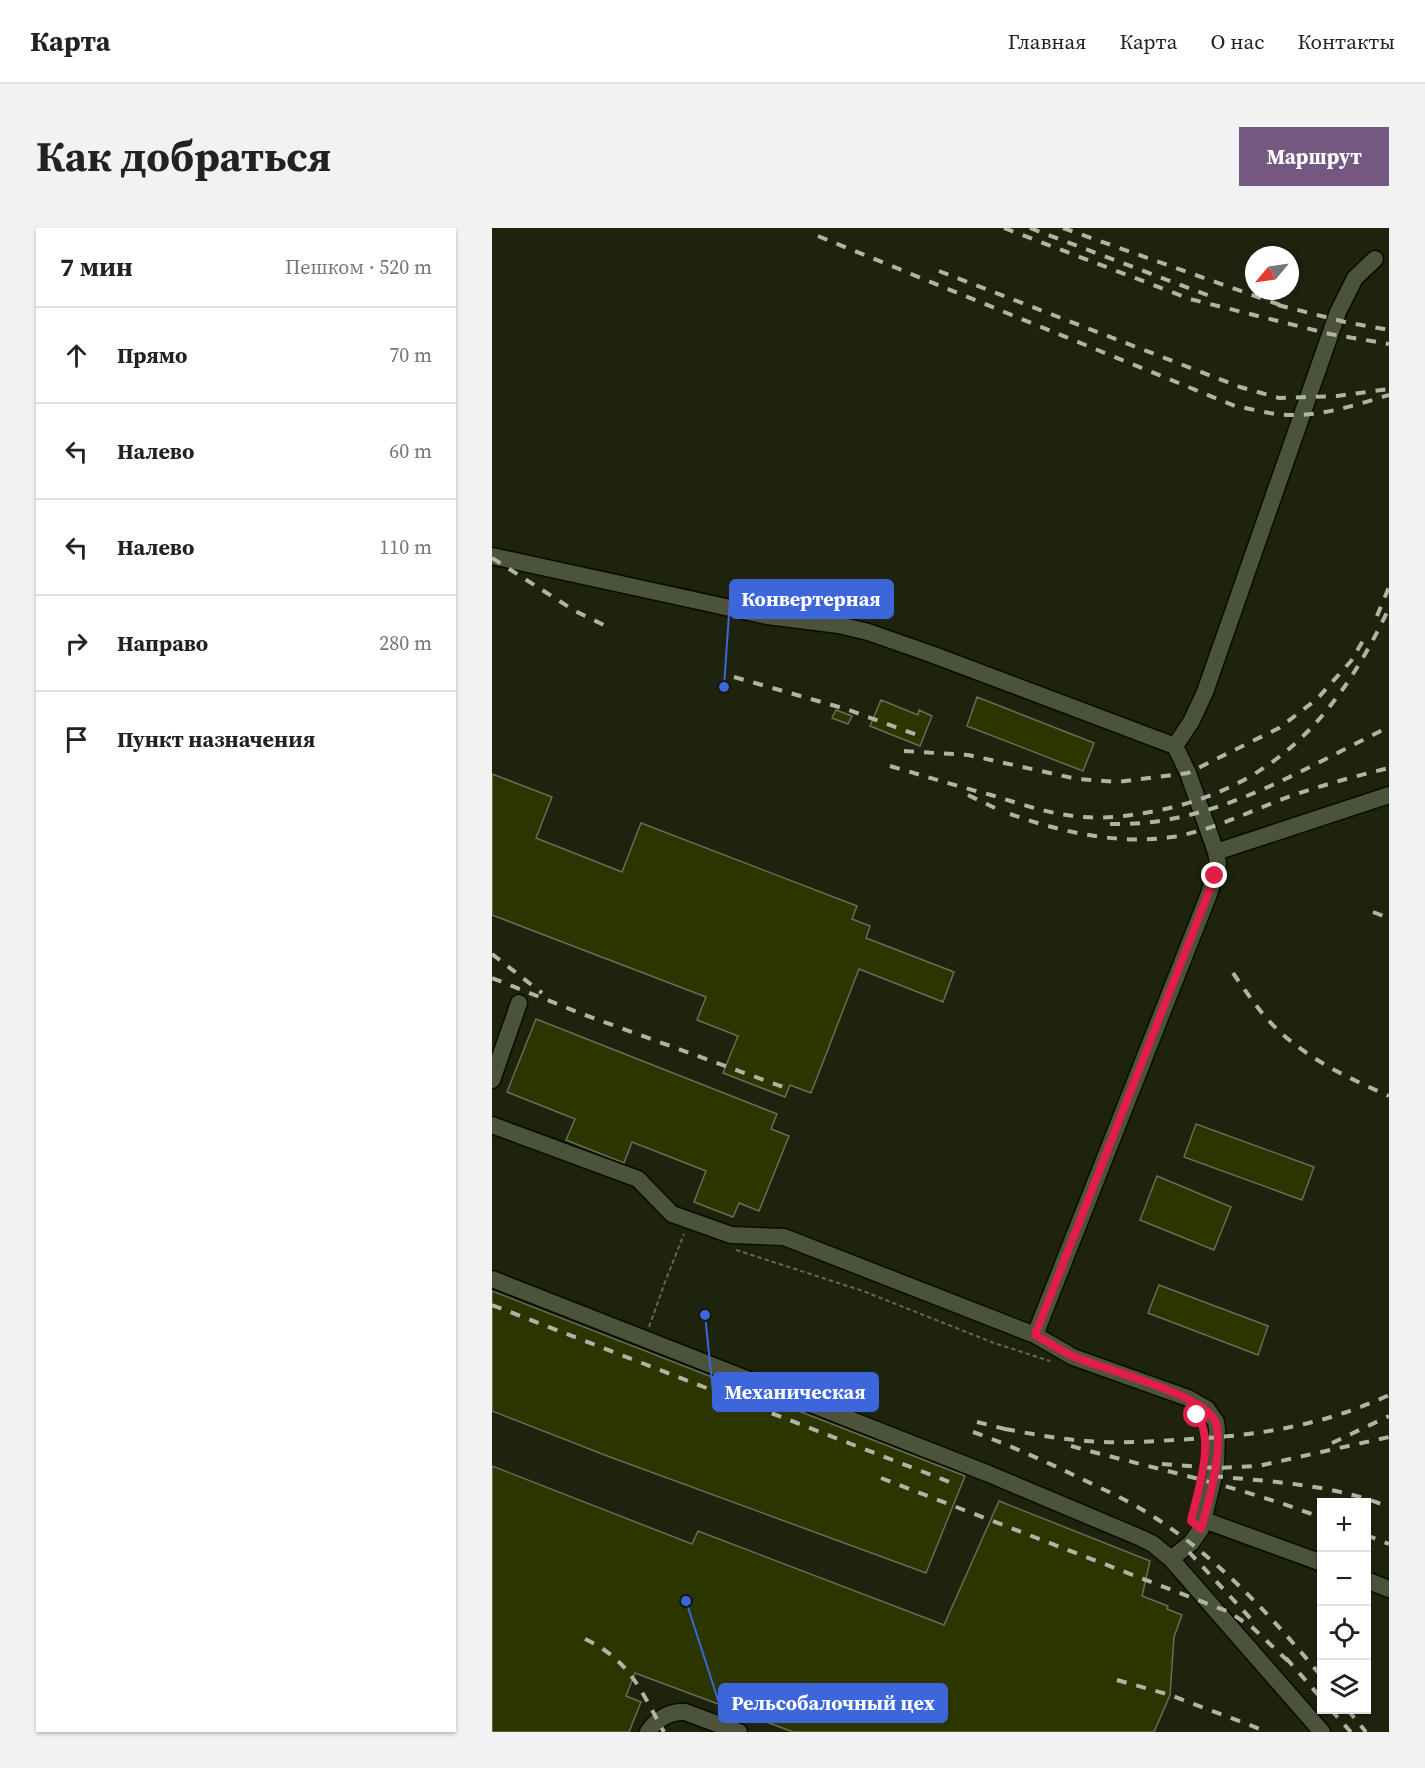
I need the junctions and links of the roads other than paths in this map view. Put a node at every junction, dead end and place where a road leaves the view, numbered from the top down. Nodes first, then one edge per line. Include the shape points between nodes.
1 (1375, 259) dead end
2 (492, 556) edge
3 (1175, 746) junction
4 (1389, 795) edge
5 (1216, 852) junction
6 (519, 1002) dead end
7 (492, 1080) edge
8 (492, 1125) edge
9 (492, 1279) edge
10 (1035, 1335) junction
11 (1204, 1520) junction
12 (1171, 1559) junction
13 (1317, 1561) edge
14 (1371, 1582) edge
15 (1389, 1588) edge
16 (648, 1732) edge
17 (739, 1732) edge
18 (1322, 1732) edge

1 - 3 lane via 1355,278 1338,312 1205,692
2 - 3 lane via 767,616 868,632
3 - 5 lane
4 - 5 lane
5 - 10 lane via 1218,864 1209,894
6 - 7 lane
8 - 10 lane via 638,1179 672,1214 731,1234 784,1237
9 - 12 lane via 1000,1479 1147,1541
10 - 11 lane via 1073,1356 1188,1398 1207,1409 1216,1422 1218,1438 1216,1468
11 - 12 lane via 1191,1544
11 - 13 lane
12 - 18 lane
14 - 15 lane
16 - 17 lane via 658,1720 678,1711

